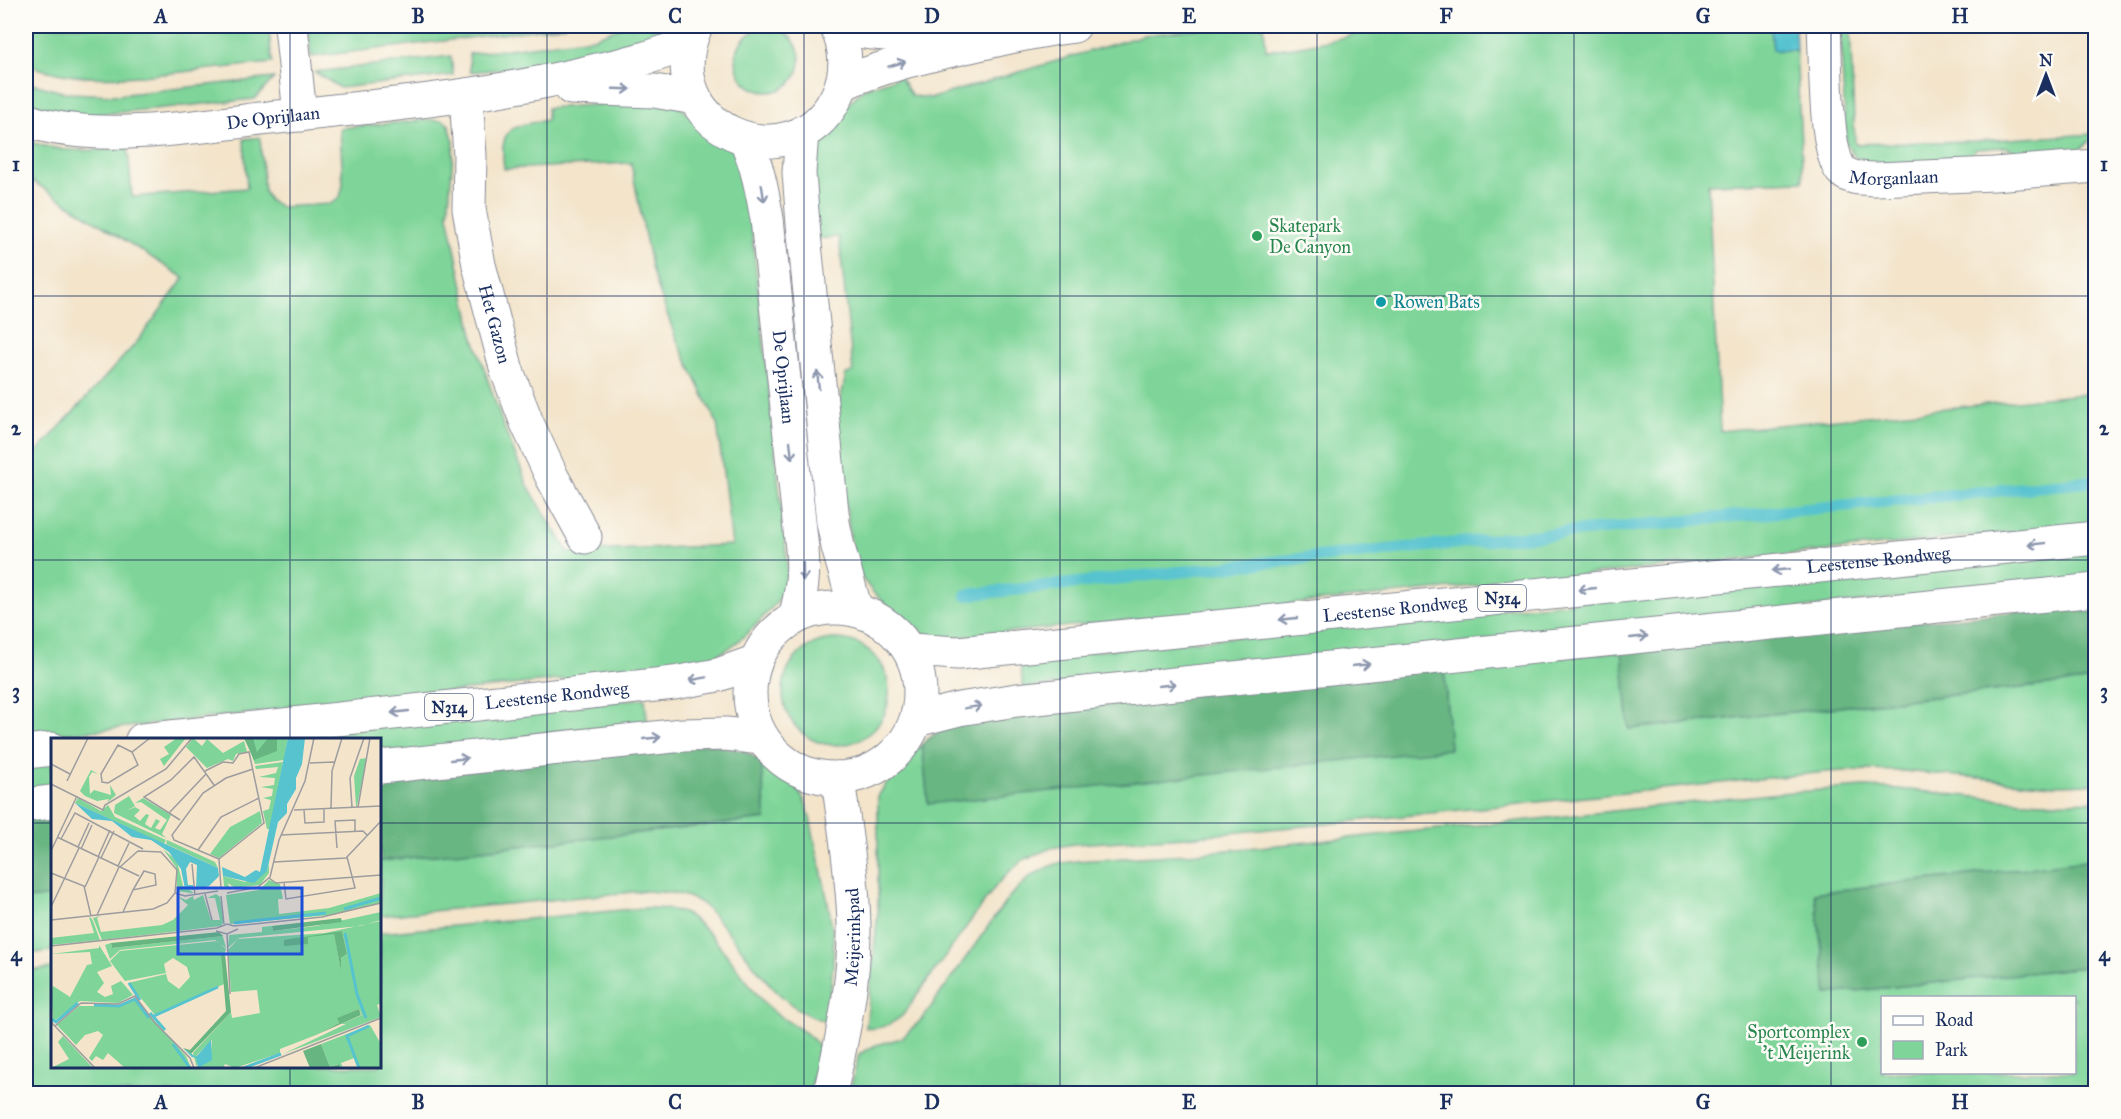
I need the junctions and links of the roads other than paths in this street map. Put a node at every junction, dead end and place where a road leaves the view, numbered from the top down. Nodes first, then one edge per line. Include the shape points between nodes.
1 (291, 26) edge
2 (837, 26) edge
3 (1824, 26) edge
4 (1059, 28) edge
5 (693, 34) edge
6 (842, 84) junction
7 (521, 88) junction
8 (466, 95) junction
9 (695, 98) junction
10 (300, 115) junction
11 (26, 120) edge
12 (802, 132) junction
13 (745, 138) junction
14 (2096, 166) edge
15 (585, 537) dead end
16 (2096, 538) edge
17 (2096, 590) edge
18 (856, 610) junction
19 (795, 617) junction
20 (909, 650) junction
21 (754, 662) junction
22 (916, 720) junction
23 (160, 738) edge
24 (762, 738) junction
25 (51, 749) edge
26 (26, 752) edge
27 (381, 767) edge
28 (838, 778) junction
29 (51, 802) edge
30 (26, 805) edge
31 (830, 1094) edge

1 - 10 main road
2 - 4 main road via 907,35
2 - 6 main road via 845,67
3 - 14 main road, Morganlaan via 1832,148 1841,170 1848,175 1876,179
6 -> 4 main road via 907,60
5 - 7 main road, De Oprijlaan via 605,69
5 - 9 main road via 687,67
6 - 12 main road via 830,108
7 - 8 main road, De Oprijlaan
7 -> 9 main road, De Oprijlaan via 654,91
8 - 10 main road, De Oprijlaan
8 - 15 main road, Het Gazon via 470,209 479,265 507,371 552,477
9 - 13 main road via 723,129
10 - 11 main road, De Oprijlaan via 119,132 82,132
12 - 13 main road via 771,141
18 -> 12 main road, De Oprijlaan via 833,522 802,214
13 -> 19 main road, De Oprijlaan via 757,166 767,219 802,549 804,576
16 -> 20 main road, Leestense Rondweg / N314 via 958,652
22 -> 17 main road via 1017,700
18 - 19 main road via 825,608
18 - 20 main road via 886,625
19 - 21 main road via 777,630
20 - 22 main road via 920,685
21 -> 23 main road, Leestense Rondweg / N314 via 718,675 674,683
21 - 24 main road via 750,684 752,716
22 - 28 main road via 904,742 886,761 863,773
27 -> 24 main road via 683,735
24 - 28 main road via 782,760 808,774
25 - 26 main road
28 - 31 main road, Meijerinkpad via 854,925 848,1010
29 - 30 main road

